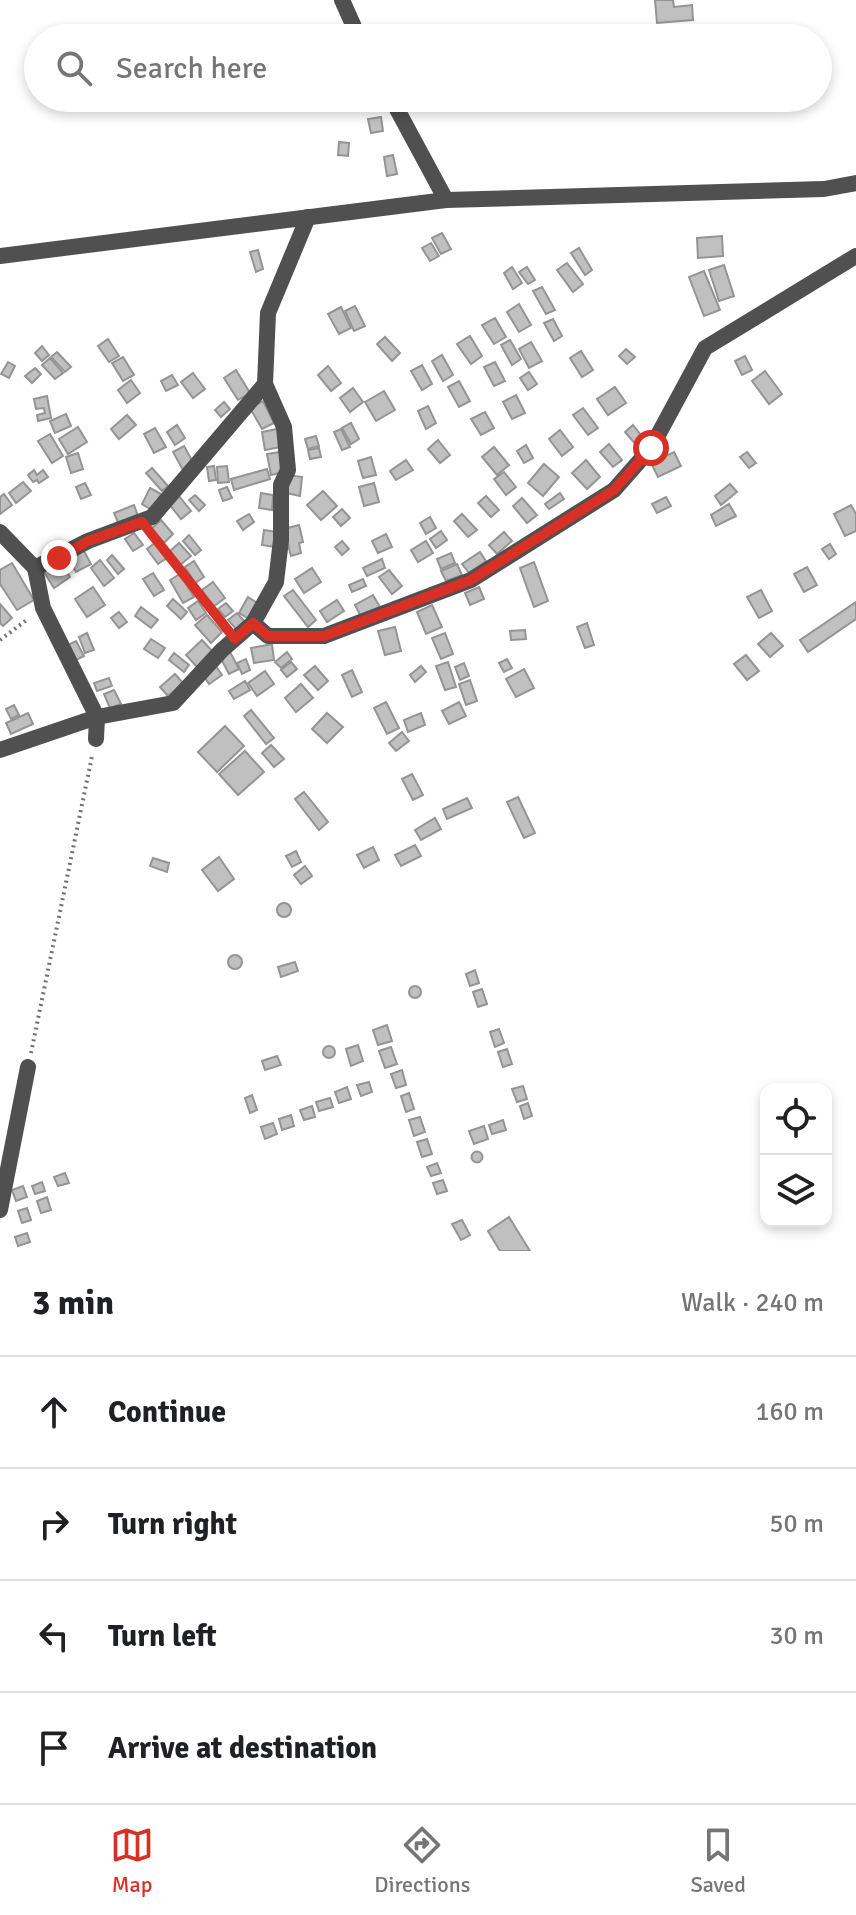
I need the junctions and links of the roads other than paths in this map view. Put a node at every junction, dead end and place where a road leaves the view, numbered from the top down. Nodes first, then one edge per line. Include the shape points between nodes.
1 (342, 0) edge
2 (353, 24) edge
3 (399, 112) edge
4 (856, 183) edge
5 (446, 200) junction
6 (308, 217) junction
7 (0, 256) edge
8 (856, 256) edge
9 (265, 384) junction
10 (0, 532) edge
11 (35, 568) junction
12 (253, 623) junction
13 (97, 717) junction
14 (96, 739) road end
15 (0, 750) edge
16 (28, 1067) road end
17 (0, 1210) edge

1 - 2 street
3 - 5 street
4 - 5 street via 824,189
5 - 6 street
6 - 7 street
6 - 9 street via 268,313
8 - 12 street via 705,348 651,448 614,490 471,580 324,636 268,636
9 - 11 street via 152,517
9 - 12 street via 284,427 288,470 281,485 276,582
10 - 11 street
11 - 13 street via 43,608
12 - 13 street via 173,703
13 - 14 street
13 - 15 street
16 - 17 street

